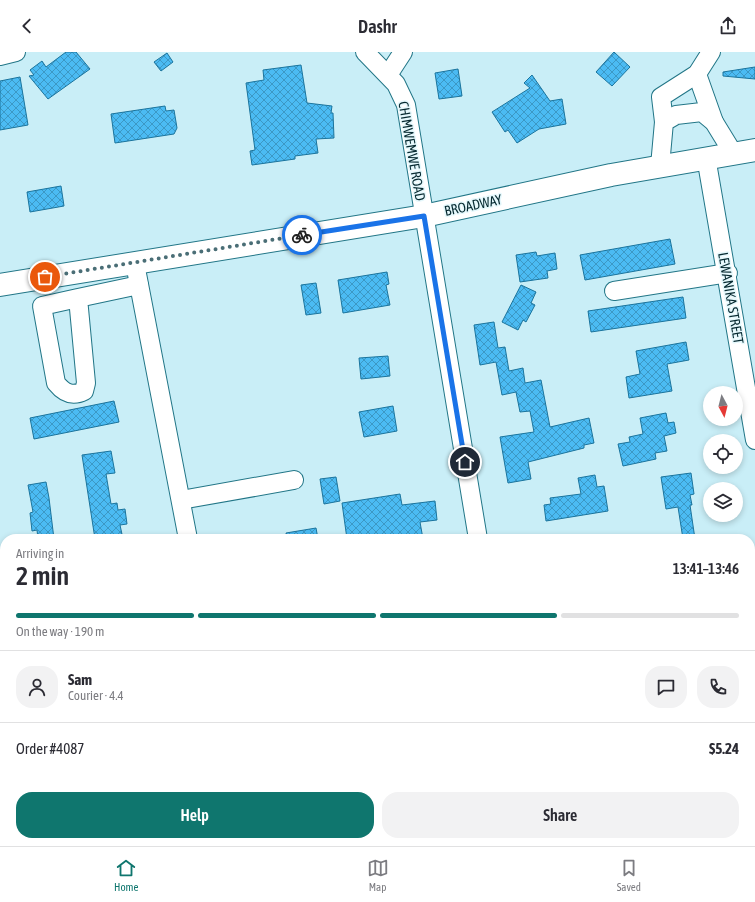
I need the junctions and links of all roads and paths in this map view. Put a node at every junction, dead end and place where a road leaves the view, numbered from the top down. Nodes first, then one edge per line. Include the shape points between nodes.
1 (16, 52) edge
2 (365, 52) edge
3 (403, 52) edge
4 (711, 52) edge
5 (0, 56) edge
6 (697, 74) junction
7 (388, 75) junction
8 (664, 122) junction
9 (714, 122) junction
10 (755, 150) edge
11 (733, 153) junction
12 (706, 158) junction
13 (660, 166) junction
14 (424, 216) junction
15 (135, 262) junction
16 (728, 273) junction
17 (0, 285) edge
18 (139, 285) junction
19 (614, 291) dead end
20 (78, 298) junction
21 (755, 440) edge
22 (294, 480) dead end
23 (182, 500) junction
24 (187, 534) edge
25 (477, 534) edge

1 - 5 street
2 - 7 street, CHIMWEMWE ROAD
3 - 7 street
4 - 6 street
6 - 8 street via 661,97
6 - 9 street
7 - 14 street, CHIMWEMWE ROAD via 402,94 406,105
8 - 9 street via 676,115 702,112
8 - 13 street
9 - 11 street
10 - 11 main road, BROADWAY
11 - 12 main road, BROADWAY
12 - 13 main road, BROADWAY
12 - 16 street, LEWANIKA STREET
13 - 14 main road, BROADWAY
14 - 15 main road, BROADWAY
14 - 25 street, CHIMWEMWE ROAD
15 - 17 main road, BROADWAY
15 - 18 street
16 - 19 street
16 - 21 street, LEWANIKA STREET
18 - 20 street
18 - 23 street
20 - 20 street via 86,383 84,391 76,395 63,392 56,383 42,306
22 - 23 street
23 - 24 street

